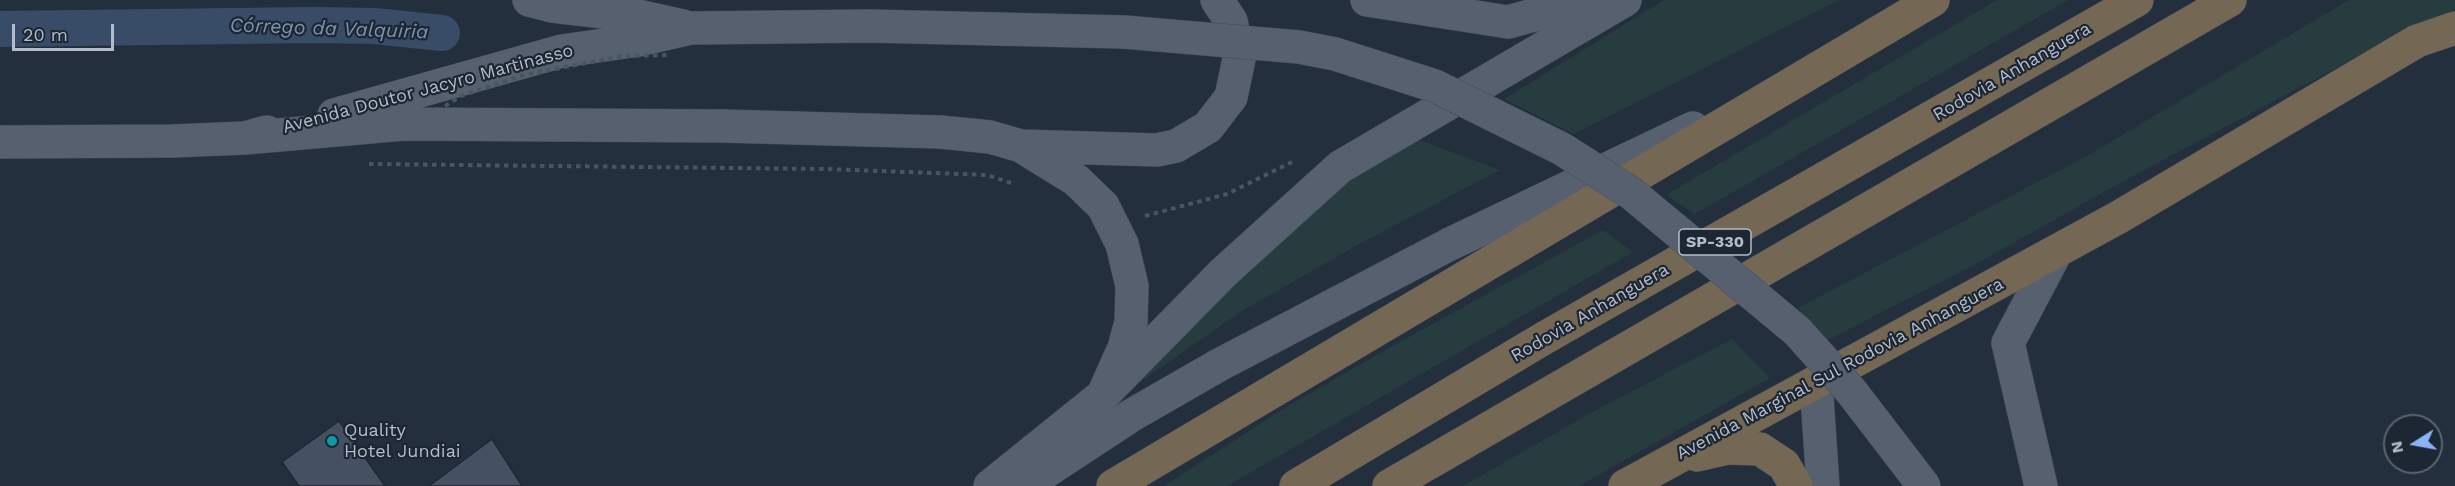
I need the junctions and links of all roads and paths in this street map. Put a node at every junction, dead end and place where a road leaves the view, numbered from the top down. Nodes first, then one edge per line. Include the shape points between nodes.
1 (530, 0) edge
2 (1218, 0) edge
3 (1367, 0) edge
4 (1588, 0) edge
5 (1625, 0) edge
6 (1933, 0) edge
7 (2136, 0) edge
8 (2230, 0) edge
9 (2455, 28) edge
10 (684, 41) junction
11 (1827, 64) junction
12 (445, 106) dead end
13 (245, 138) junction
14 (0, 142) edge
15 (1021, 146) junction
16 (2056, 252) junction
17 (1816, 382) junction
18 (1103, 395) junction
19 (1669, 461) junction
20 (990, 486) edge
21 (1024, 486) edge
22 (1113, 486) edge
23 (1296, 486) edge
24 (1389, 486) edge
25 (1625, 486) edge
26 (1796, 486) edge
27 (1823, 486) edge
28 (1924, 486) edge
29 (2041, 486) edge

1 - 10 main road via 638,15
2 - 15 main road via 1231,21 1239,59 1231,97 1208,127 1176,146 1157,150
3 - 4 main road via 1508,22
5 - 18 main road via 1340,167 1224,272
6 - 11 highway
7 - 23 highway, Rodovia Anhanguera / SP-330 via 1546,337
8 - 24 highway, SP-330
9 - 16 highway, Avenida Marginal Sul Rodovia Anhanguera via 2417,42
10 - 12 path, bridge via 524,75 461,96
10 - 13 main road, Avenida Doutor Jacyro Martinasso via 639,40 562,51
10 - 28 main road, bridge via 870,26 1136,33 1326,52 1436,86 1562,148 1631,193 1797,331 1851,391
11 - 21 main road via 1450,244 1240,354 1132,416
11 - 22 highway
13 - 14 main road, Avenida Doutor Jacyro Martinasso
13 - 15 main road via 404,124 723,126 940,132 990,137
15 - 18 main road via 1076,180 1103,206 1122,244 1132,286 1131,322
16 - 17 highway, Avenida Marginal Sul Rodovia Anhanguera
16 - 29 main road via 2008,343
17 - 19 highway, Avenida Marginal Sul Rodovia Anhanguera
17 - 27 main road
18 - 20 main road
19 - 25 highway, Avenida Marginal Sul Rodovia Anhanguera
19 - 26 highway via 1728,448 1760,449 1784,465

